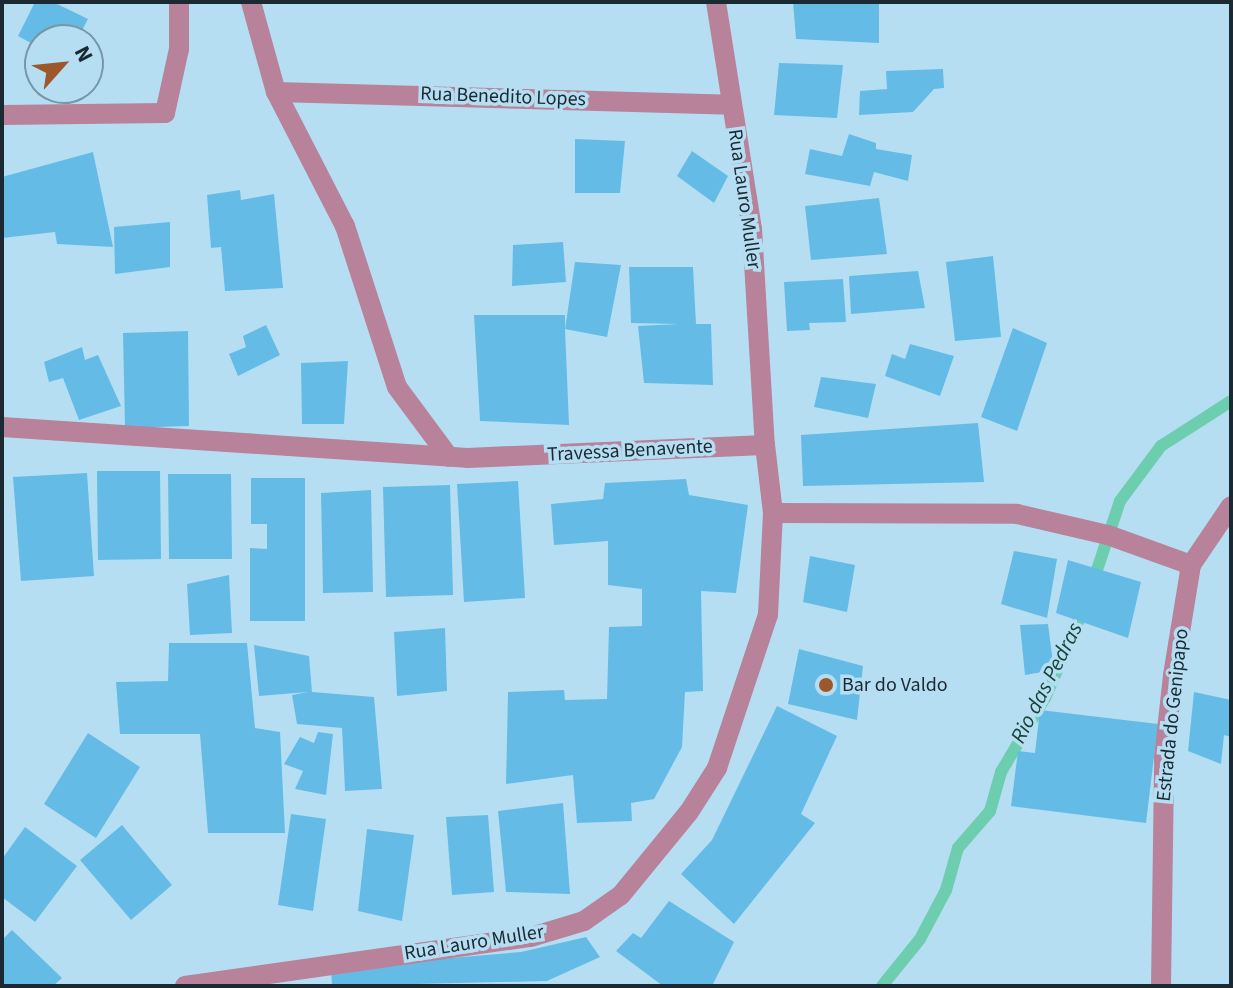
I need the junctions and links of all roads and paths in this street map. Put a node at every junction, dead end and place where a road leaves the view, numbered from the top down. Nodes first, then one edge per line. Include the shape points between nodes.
1 (179, 2) edge
2 (251, 2) edge
3 (716, 2) edge
4 (276, 92) junction
5 (731, 105) junction
6 (2, 115) edge
7 (2, 427) edge
8 (765, 445) junction
9 (449, 457) junction
10 (1231, 506) edge
11 (773, 513) junction
12 (1191, 565) junction
13 (185, 986) edge
14 (1161, 986) edge

1 - 6 street via 179,49 165,113
2 - 4 street
3 - 5 street, Rua Lauro Muller
4 - 5 street, Rua Benedito Lopes
4 - 9 street via 345,226 397,387
5 - 8 street, Rua Lauro Muller via 752,229
7 - 9 street, Travessa Benavente
8 - 9 street, Travessa Benavente
8 - 11 street
10 - 12 street, Estrada do Genipapo
11 - 12 street via 1017,514 1108,535
11 - 13 street, Rua Lauro Muller via 768,615 717,768 689,812 621,895 584,921 531,937
12 - 14 street, Estrada do Genipapo via 1164,757

